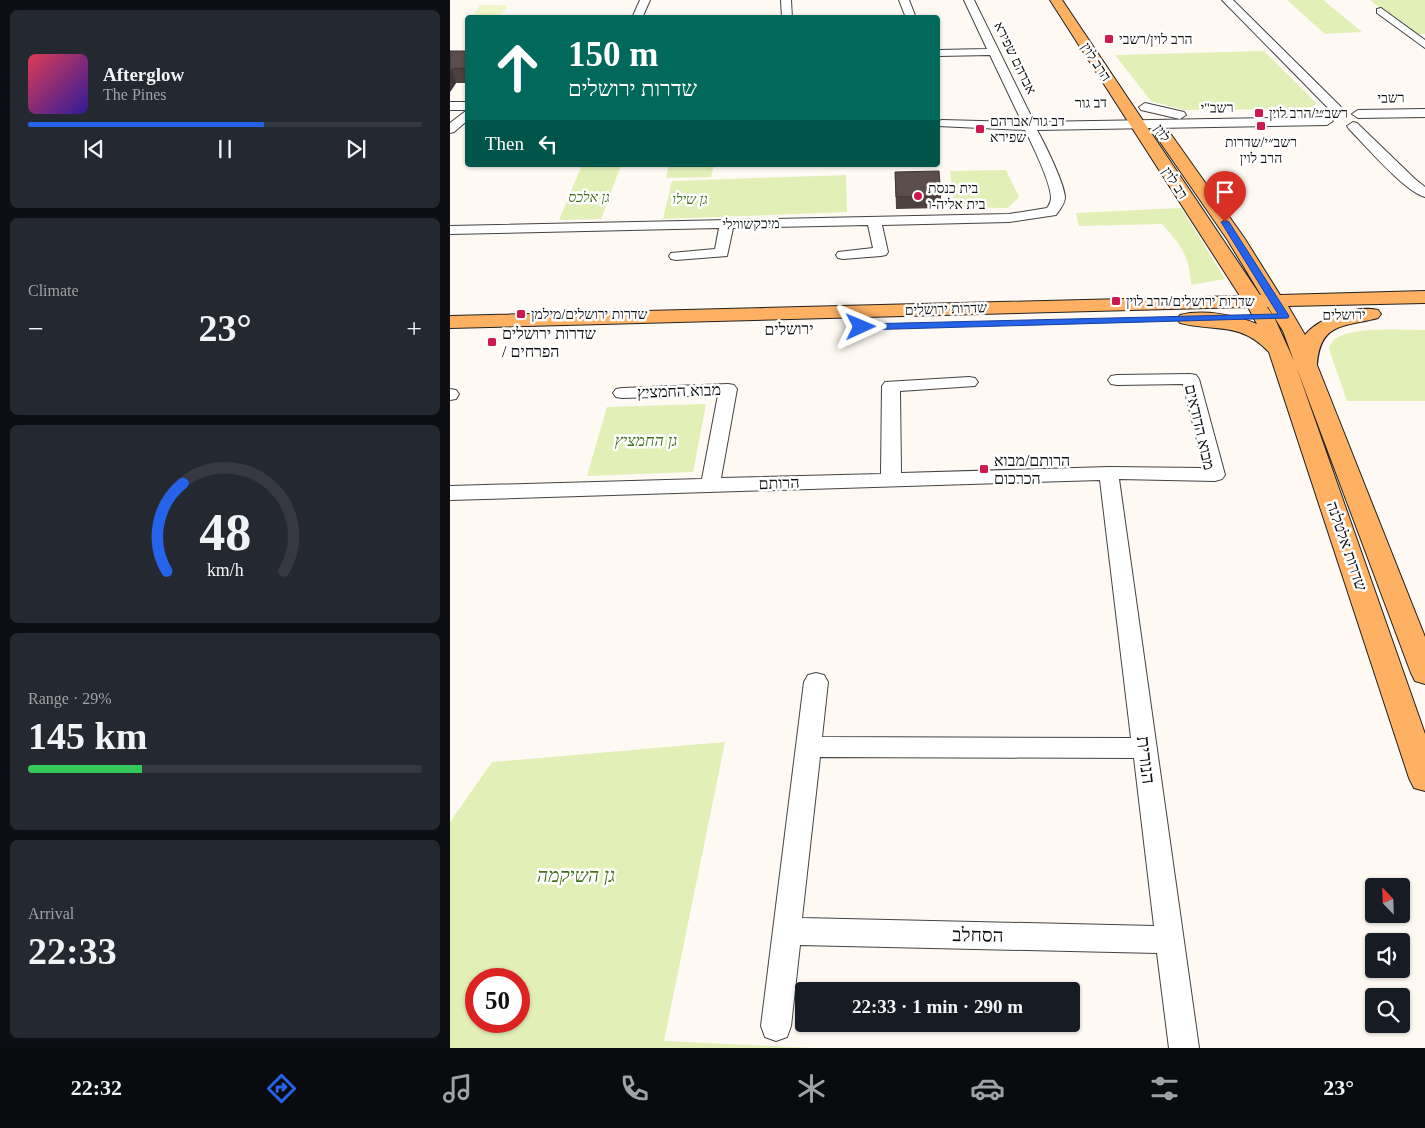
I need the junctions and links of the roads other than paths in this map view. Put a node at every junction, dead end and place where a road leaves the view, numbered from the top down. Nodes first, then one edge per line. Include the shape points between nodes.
1 (645, 0) edge
2 (786, 0) edge
3 (904, 0) edge
4 (969, 0) edge
5 (1056, 0) edge
6 (1071, 0) edge
7 (1227, 0) edge
8 (1381, 11) dead end
9 (638, 15) edge
10 (787, 15) edge
11 (910, 15) edge
12 (1100, 41) dead end
13 (1425, 45) edge
14 (994, 52) junction
15 (940, 53) edge
16 (460, 109) edge
17 (1336, 109) junction
18 (1141, 113) junction
19 (1425, 113) edge
20 (1325, 118) junction
21 (1425, 119) edge
22 (1188, 120) junction
23 (1358, 120) junction
24 (1028, 123) junction
25 (459, 124) edge
26 (940, 124) edge
27 (1167, 141) junction
28 (1425, 193) edge
29 (1051, 212) joint
30 (874, 221) junction
31 (727, 224) junction
32 (450, 230) edge
33 (843, 255) dead end
34 (676, 256) dead end
35 (1253, 265) junction
36 (1231, 268) junction
37 (1425, 297) edge
38 (1351, 298) junction
39 (1173, 303) junction
40 (1269, 308) junction
41 (1425, 313) edge
42 (1371, 314) junction
43 (1187, 319) junction
44 (450, 322) edge
45 (450, 337) edge
46 (1278, 349) junction
47 (1306, 365) junction
48 (1117, 380) dead end
49 (969, 382) dead end
50 (622, 393) dead end
51 (1109, 473) junction
52 (891, 480) junction
53 (710, 485) junction
54 (450, 493) edge
55 (1425, 673) edge
56 (816, 682) dead end
57 (808, 747) junction
58 (1145, 748) junction
59 (1425, 778) edge
60 (787, 931) junction
61 (1170, 940) junction
62 (776, 1026) dead end
63 (1184, 1048) edge

1 - 9 street
2 - 10 street
3 - 11 street
4 - 14 street, אברהם שפירא
5 - 18 main road, הרב לוין
6 - 12 main road
7 - 17 street
8 - 13 street
14 - 15 street
14 - 24 street, אברהם שפירא
16 - 25 street
17 - 20 street via 1327,111
17 - 23 street
18 - 22 street, רשב"י
18 - 22 street
18 - 24 street, דב גור
18 - 24 street, דב גור
18 - 27 main road, לוין
18 - 36 main road, רב לוין
19 - 23 street, רשבי
20 - 22 street, רשב"י
20 - 23 street via 1339,125
21 - 23 street
22 - 27 street via 1171,133
23 - 28 street via 1410,182
24 - 26 street, דב גור
24 - 29 street, אברהם שפירא via 1058,196
27 - 35 main road, לוין
29 - 30 street, מיכקשווילי via 1008,218
30 - 31 street, מיכקשווילי
30 - 33 street via 881,252
31 - 32 street, מיכקשווילי
31 - 34 street via 722,253
35 - 38 main road via 1282,284 1310,293
35 - 40 main road, לוין
36 - 39 main road via 1232,284 1229,289
36 - 40 main road, רב לוין
37 - 38 main road, ירושלים
38 - 40 main road, שדרות ירושלים
39 - 40 main road, שדרות ירושלים
39 - 44 main road, שדרות ירושלים
40 - 42 main road, ירושלים
40 - 43 main road, שדרות ירושלים
40 - 46 main road, שדרות אלטלנה
40 - 47 main road, שדרות אלטלנה via 1299,344
41 - 42 main road, ירושלים
42 - 47 main road via 1342,319 1319,330 1308,346
43 - 45 main road, ירושלים
43 - 46 main road via 1241,325 1264,334
46 - 59 main road, שדרות אלטלנה
47 - 55 main road, שדרות אלטלנה
48 - 51 street, מבוא הדודאים via 1190,379 1215,475
49 - 52 street via 891,386
50 - 53 street, מבוא החמציץ via 728,389
51 - 52 street, הרותם
51 - 58 street, הנורית
52 - 53 street, הרותם
53 - 54 street, הרותם
56 - 57 street
57 - 58 street
57 - 60 street
58 - 61 street, הנורית
60 - 61 street, הסחלב
60 - 62 street
61 - 63 street, הנורית

